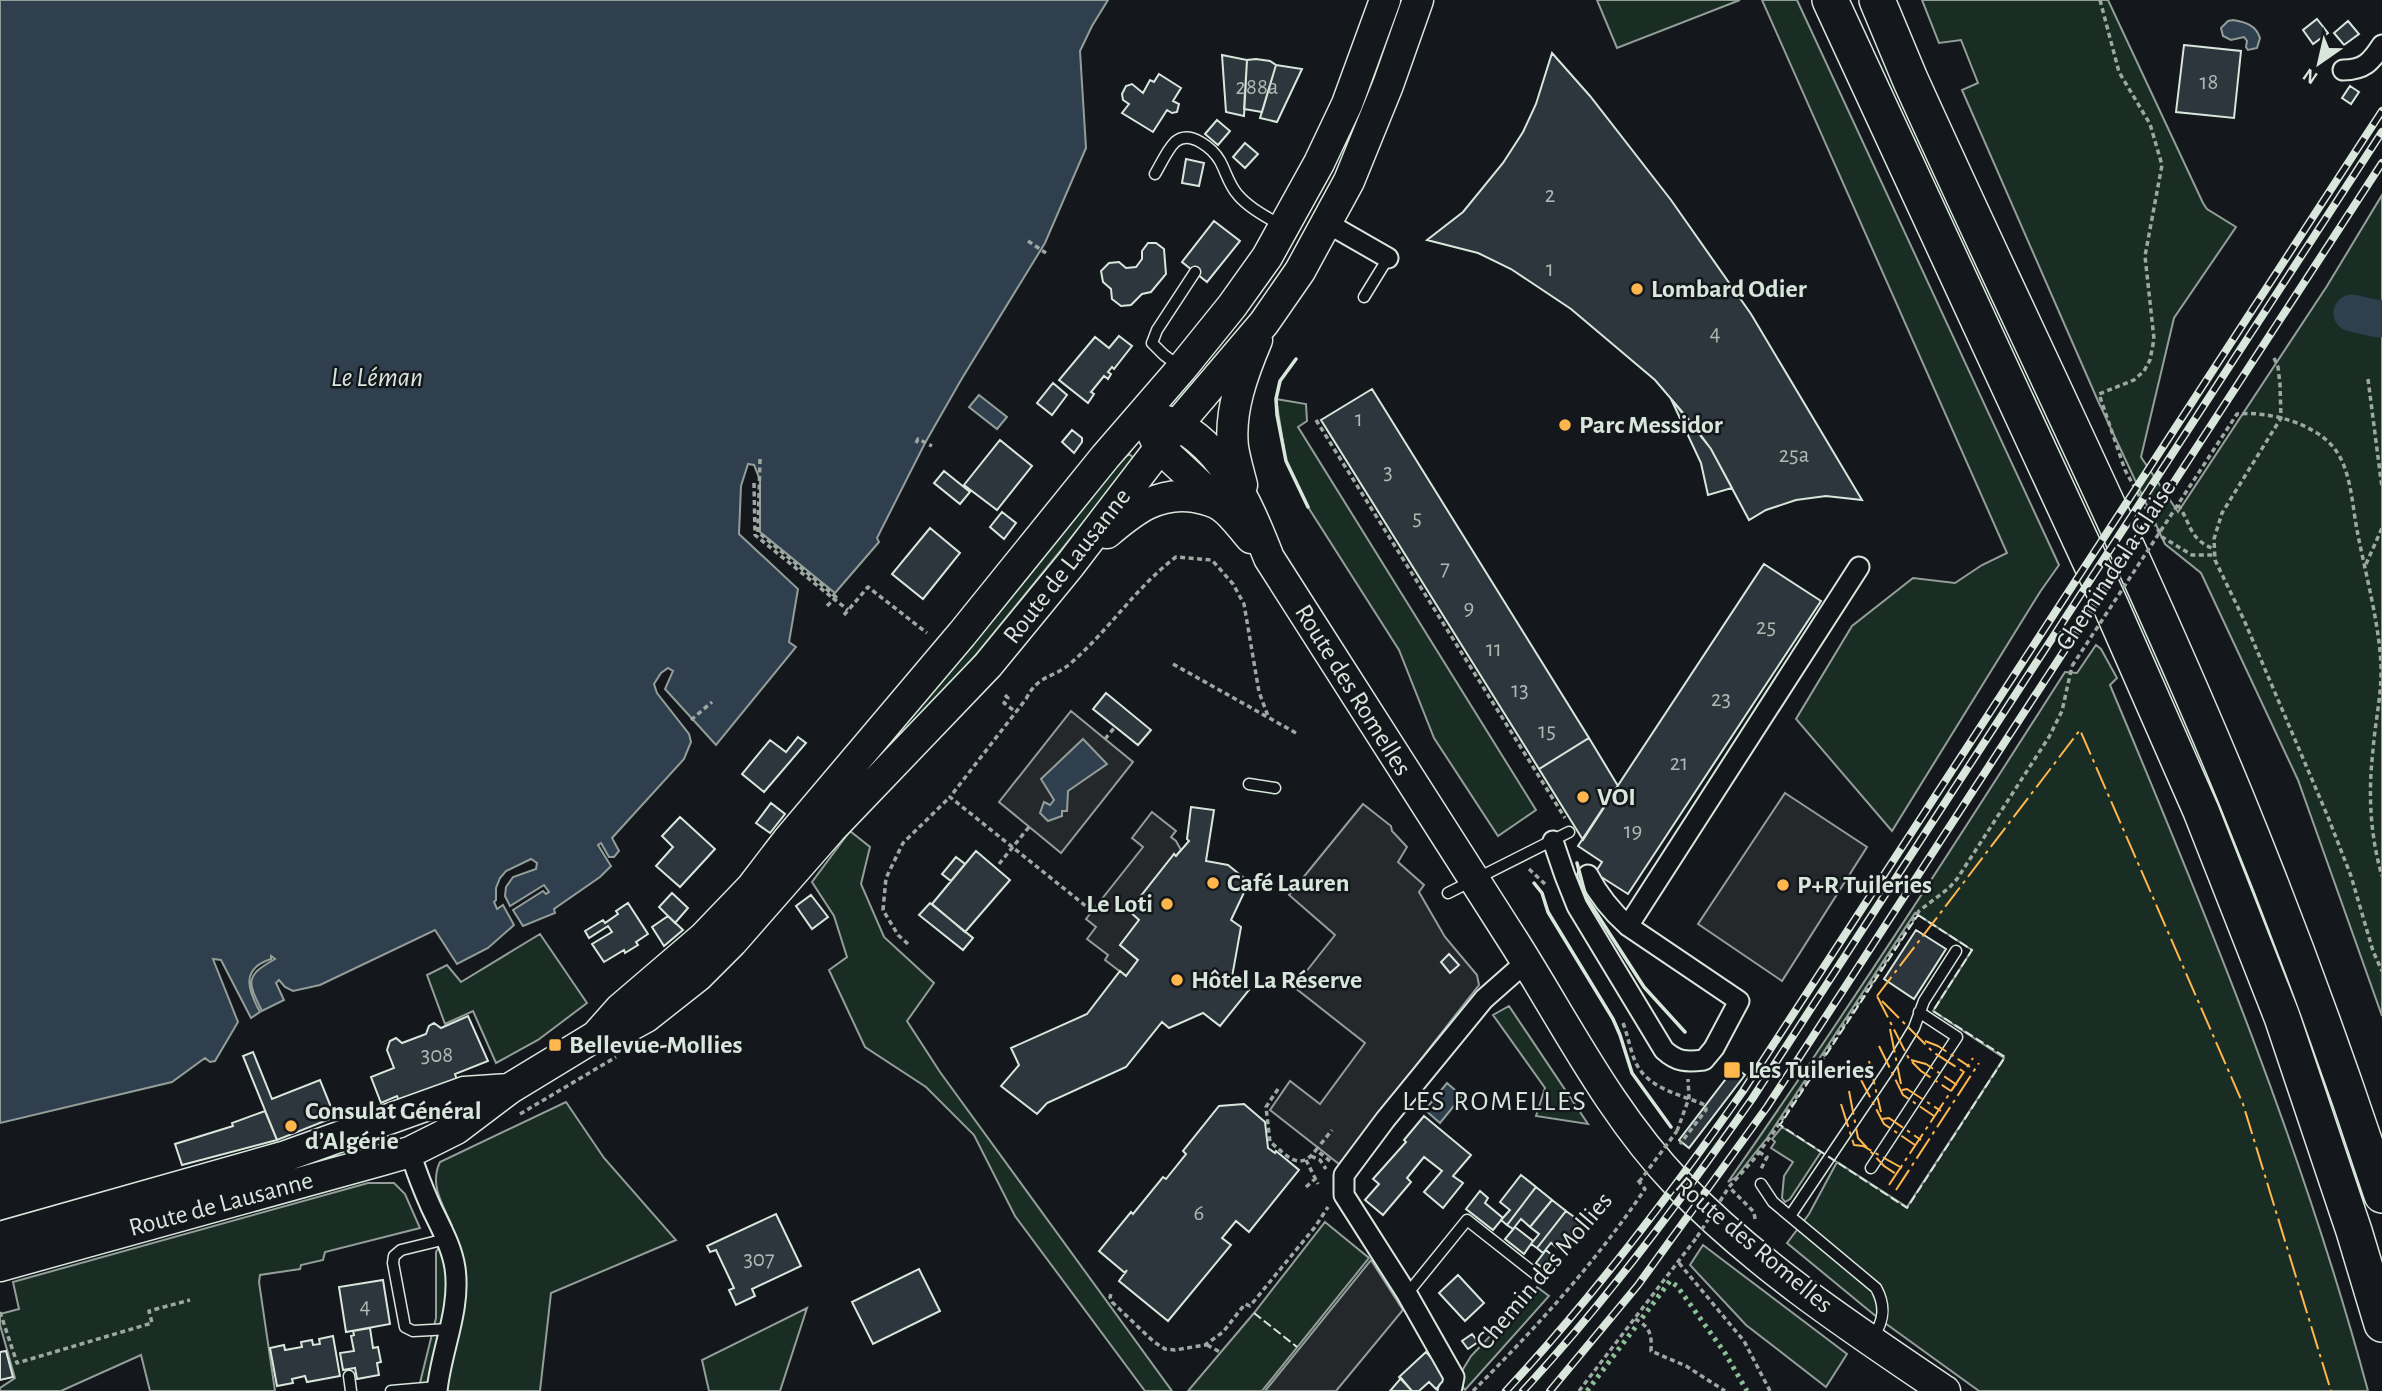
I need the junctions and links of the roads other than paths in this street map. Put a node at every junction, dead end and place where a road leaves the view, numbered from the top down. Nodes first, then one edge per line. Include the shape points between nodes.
1 (1385, 0) edge
2 (1418, 0) edge
3 (1830, 0) edge
4 (1877, 0) edge
5 (2382, 45) edge
6 (2343, 70) dead end
7 (1155, 174) dead end
8 (1290, 217) junction
9 (1327, 223) junction
10 (1388, 258) joint
11 (1195, 272) dead end
12 (1364, 298) dead end
13 (1264, 323) junction
14 (1182, 368) junction
15 (1143, 414) junction
16 (1178, 424) junction
17 (1159, 447) junction
18 (1235, 506) junction
19 (1070, 565) junction
20 (1859, 567) dead end
21 (1249, 784) dead end
22 (1275, 788) dead end
23 (1563, 832) joint
24 (1588, 875) dead end
25 (1475, 880) junction
26 (1448, 894) dead end
27 (1628, 926) junction
28 (1956, 951) dead end
29 (1526, 962) junction
30 (1919, 1012) junction
31 (596, 1036) junction
32 (509, 1089) junction
33 (398, 1115) junction
34 (410, 1152) junction
35 (1871, 1168) dead end
36 (1761, 1184) dead end
37 (2382, 1195) edge
38 (1790, 1216) junction
39 (0, 1237) edge
40 (446, 1239) junction
41 (0, 1266) edge
42 (1538, 1276) dead end
43 (1407, 1294) junction
44 (2382, 1324) edge
45 (450, 1329) junction
46 (1871, 1341) junction
47 (349, 1376) dead end
48 (437, 1389) edge
49 (351, 1391) edge
50 (391, 1391) edge
51 (1448, 1391) edge
52 (1945, 1391) edge

1 - 8 main road, Route de Lausanne via 1347,104
2 - 9 main road, Route de Lausanne via 1370,132
3 - 44 highway via 2201,811 2286,1029
4 - 37 highway via 2224,771 2317,1004
5 - 6 street via 2363,67
7 - 8 lane via 1174,144 1195,140 1220,160 1243,200
8 - 9 main road
8 - 14 main road, Route de Lausanne via 1232,306
9 - 10 street
9 - 13 main road, Route de Lausanne
10 - 12 lane
11 - 14 lane via 1152,343
13 - 16 main road, Route de Lausanne
13 - 18 main road via 1233,419
14 - 15 main road, Route de Lausanne
15 - 16 main road
15 - 17 main road
15 - 31 main road, Route de Lausanne via 751,888
16 - 17 main road, Route de Lausanne
16 - 18 main road via 1213,452
17 - 18 main road
17 - 19 main road, Route de Lausanne
18 - 19 main road via 1179,495 1147,503
18 - 25 main road, Route des Romelles
19 - 31 main road, Route de Lausanne via 988,665 698,976 646,1017
20 - 27 street
21 - 22 lane
23 - 25 lane
23 - 27 street via 1565,876 1577,906 1653,1033 1675,1060 1704,1060 1739,1001
24 - 27 street via 1612,912
25 - 26 lane
25 - 29 main road, Route des Romelles
28 - 30 lane
29 - 43 street via 1484,999 1337,1174 1344,1195
29 - 46 main road, Route des Romelles via 1614,1105 1663,1167 1757,1254
30 - 35 lane via 1957,1037
30 - 38 lane via 1887,1072
31 - 32 main road, Route de Lausanne
32 - 33 main road, Route de Lausanne via 464,1091
32 - 34 main road, Route de Lausanne via 456,1129
33 - 34 main road via 389,1134
33 - 39 main road, Route de Lausanne via 283,1157
34 - 40 street
34 - 41 main road, Route de Lausanne
36 - 38 lane
38 - 46 lane via 1881,1296 1884,1312
40 - 45 street via 456,1269
40 - 45 lane via 401,1250 393,1263 407,1329
42 - 43 lane via 1467,1220
43 - 51 street via 1454,1377
45 - 48 street
46 - 52 main road, Route des Romelles
47 - 49 lane
48 - 50 lane

